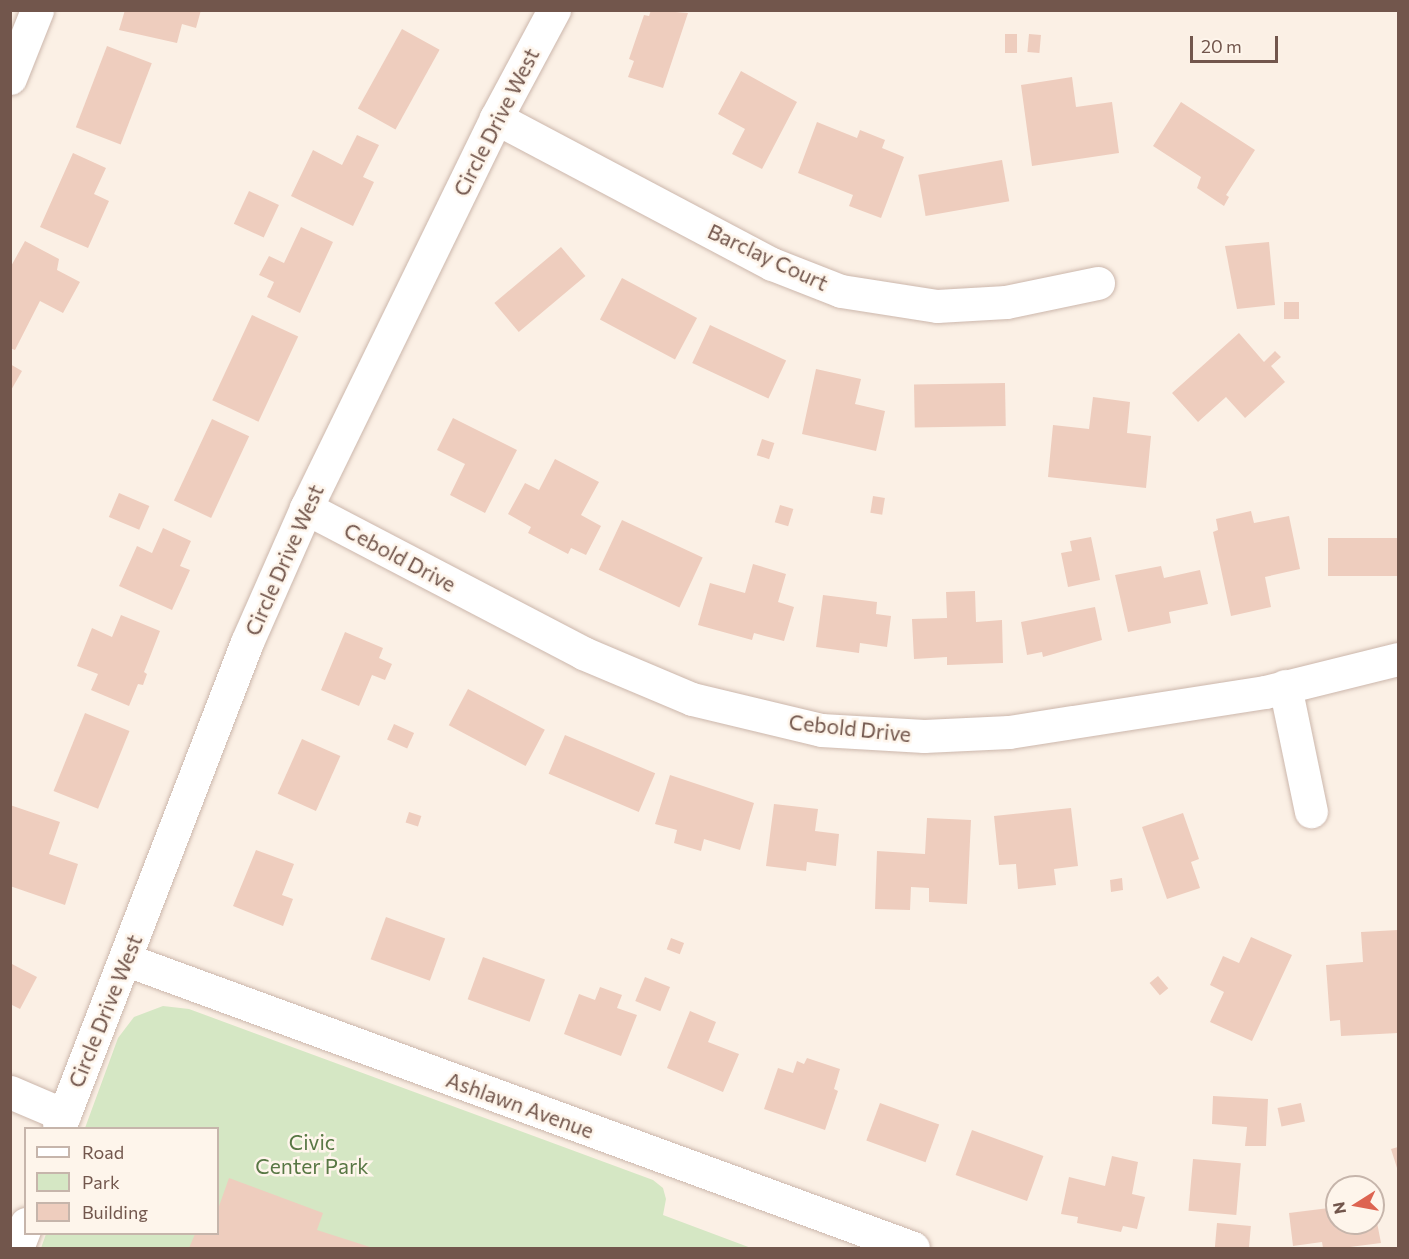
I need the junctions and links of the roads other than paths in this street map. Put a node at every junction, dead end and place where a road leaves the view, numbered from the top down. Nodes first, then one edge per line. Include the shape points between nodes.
1 (37, 10) edge
2 (554, 10) edge
3 (10, 78) edge
4 (496, 118) junction
5 (1098, 283) dead end
6 (306, 508) junction
7 (1398, 659) edge
8 (1285, 686) junction
9 (1311, 811) dead end
10 (127, 960) junction
11 (10, 1092) edge
12 (61, 1122) edge
13 (24, 1229) edge
14 (17, 1248) edge
15 (913, 1248) edge

1 - 3 street
2 - 4 street, Circle Drive West
4 - 5 street, Barclay Court via 772,264 841,291 937,306 1006,302
4 - 6 street, Circle Drive West
6 - 8 street, Cebold Drive via 583,653 692,699 821,730 924,736 1009,732
6 - 10 street, Circle Drive West via 247,642
7 - 8 street, Cebold Drive
8 - 9 street
10 - 12 street, Circle Drive West
10 - 15 street, Ashlawn Avenue
11 - 12 street
13 - 14 street

